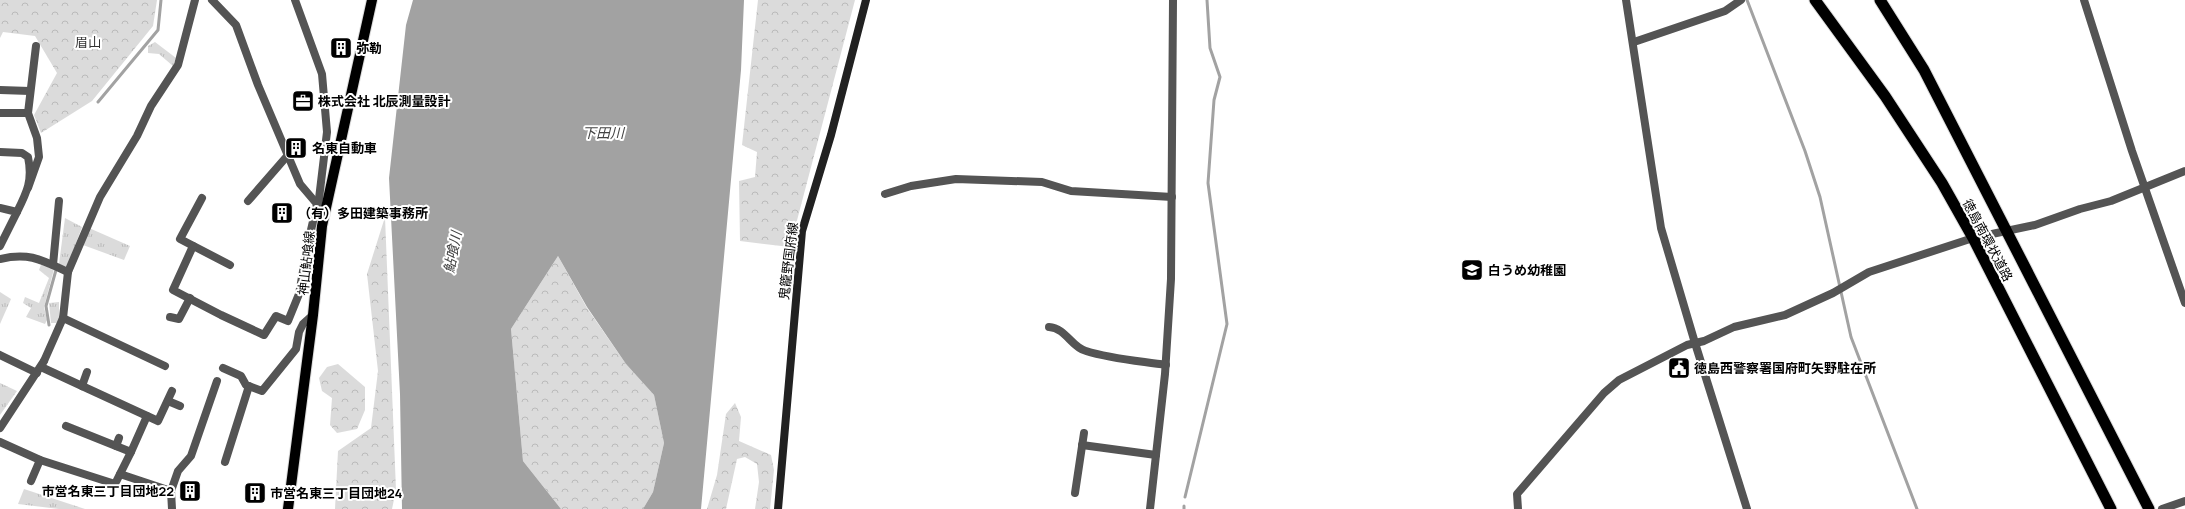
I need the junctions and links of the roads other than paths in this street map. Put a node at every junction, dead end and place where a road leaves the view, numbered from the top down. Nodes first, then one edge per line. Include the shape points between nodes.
1 (195, 0) edge
2 (212, 0) edge
3 (295, 0) edge
4 (372, 0) edge
5 (866, 0) edge
6 (1173, 0) edge
7 (1626, 0) edge
8 (1741, 0) edge
9 (1815, 0) edge
10 (1880, 0) edge
11 (2084, 0) edge
12 (1634, 42) junction
13 (36, 46) dead end
14 (0, 90) edge
15 (30, 91) junction
16 (0, 113) edge
17 (28, 113) junction
18 (0, 152) edge
19 (288, 155) junction
20 (2185, 172) edge
21 (2146, 187) junction
22 (28, 188) junction
23 (885, 194) dead end
24 (1172, 197) junction
25 (202, 198) dead end
26 (59, 201) dead end
27 (248, 201) dead end
28 (317, 204) junction
29 (0, 208) edge
30 (17, 212) junction
31 (322, 226) junction
32 (2008, 232) junction
33 (1973, 238) junction
34 (0, 246) edge
35 (193, 246) junction
36 (0, 259) edge
37 (53, 265) junction
38 (230, 265) dead end
39 (68, 272) junction
40 (190, 298) junction
41 (2185, 303) edge
42 (313, 315) junction
43 (170, 317) dead end
44 (63, 318) junction
45 (1049, 327) dead end
46 (105, 338) junction
47 (1695, 344) junction
48 (102, 346) dead end
49 (0, 355) edge
50 (1166, 365) junction
51 (165, 366) dead end
52 (41, 367) junction
53 (224, 368) dead end
54 (87, 372) dead end
55 (217, 381) dead end
56 (82, 386) junction
57 (249, 386) junction
58 (172, 391) dead end
59 (168, 401) junction
60 (180, 406) dead end
61 (147, 416) junction
62 (66, 426) dead end
63 (0, 428) edge
64 (1084, 433) dead end
65 (0, 442) edge
66 (1082, 445) junction
67 (130, 452) junction
68 (1156, 455) junction
69 (40, 460) junction
70 (225, 462) dead end
71 (120, 474) junction
72 (31, 481) dead end
73 (171, 491) junction
74 (1075, 493) dead end
75 (2185, 502) edge
76 (172, 509) edge
77 (288, 509) edge
78 (778, 509) edge
79 (1150, 509) edge
80 (1518, 509) edge
81 (1747, 509) edge
82 (2111, 509) edge
83 (2149, 509) edge
84 (2162, 509) edge

1 - 39 street via 178,65 151,106 137,136 100,197
2 - 19 street via 236,25
3 - 28 street via 322,74 327,132
4 - 31 main road, 神山鮎喰線
5 - 78 main road, 鬼籠野国府線 via 831,135 802,231
6 - 24 street
7 - 12 street
8 - 12 street via 1725,11
9 - 33 highway, 徳島南環状道路 via 1942,183
10 - 32 highway, 徳島南環状道路 via 1924,70
11 - 21 street
12 - 47 street via 1661,228
13 - 15 street
14 - 15 street
15 - 17 street
16 - 17 street
17 - 22 street via 37,138 39,156
18 - 22 street via 28,157
19 - 27 street
19 - 28 street via 300,184
20 - 21 street
21 - 32 street via 2035,226
21 - 41 street
22 - 30 street
23 - 24 street via 911,186 956,179 1042,182 1071,191
24 - 50 street
25 - 35 street via 180,240
26 - 37 street
28 - 31 street
28 - 40 street via 299,294 288,320 276,316 264,335
29 - 30 street
30 - 34 street
31 - 42 main road, 神山鮎喰線
32 - 33 street
32 - 83 highway, 徳島南環状道路
33 - 47 street via 1869,272 1785,315 1734,327
33 - 82 highway, 徳島南環状道路
35 - 38 street
35 - 40 street via 173,290
36 - 37 street via 12,256 38,258
37 - 39 street
39 - 44 street
40 - 43 street via 179,319
42 - 57 street via 303,324 296,349 262,391
42 - 77 main road, 神山鮎喰線
44 - 46 street
44 - 52 street
45 - 50 street via 1064,332 1085,351
46 - 48 street
46 - 51 street via 145,361
47 - 80 street via 1687,345 1619,380 1604,393 1517,494
47 - 81 street
49 - 52 street
50 - 68 street
52 - 56 street
52 - 63 street
53 - 57 street via 241,376
54 - 56 street
55 - 73 street via 190,456 178,472
56 - 61 street
57 - 70 street
58 - 59 street
59 - 60 street
59 - 61 street via 158,421
61 - 67 street
62 - 67 street via 80,427 117,442
64 - 66 street
65 - 69 street
66 - 68 street
66 - 74 street
67 - 71 street
68 - 79 street
69 - 71 street via 115,484
69 - 72 street
71 - 73 street
73 - 76 street
75 - 84 street

